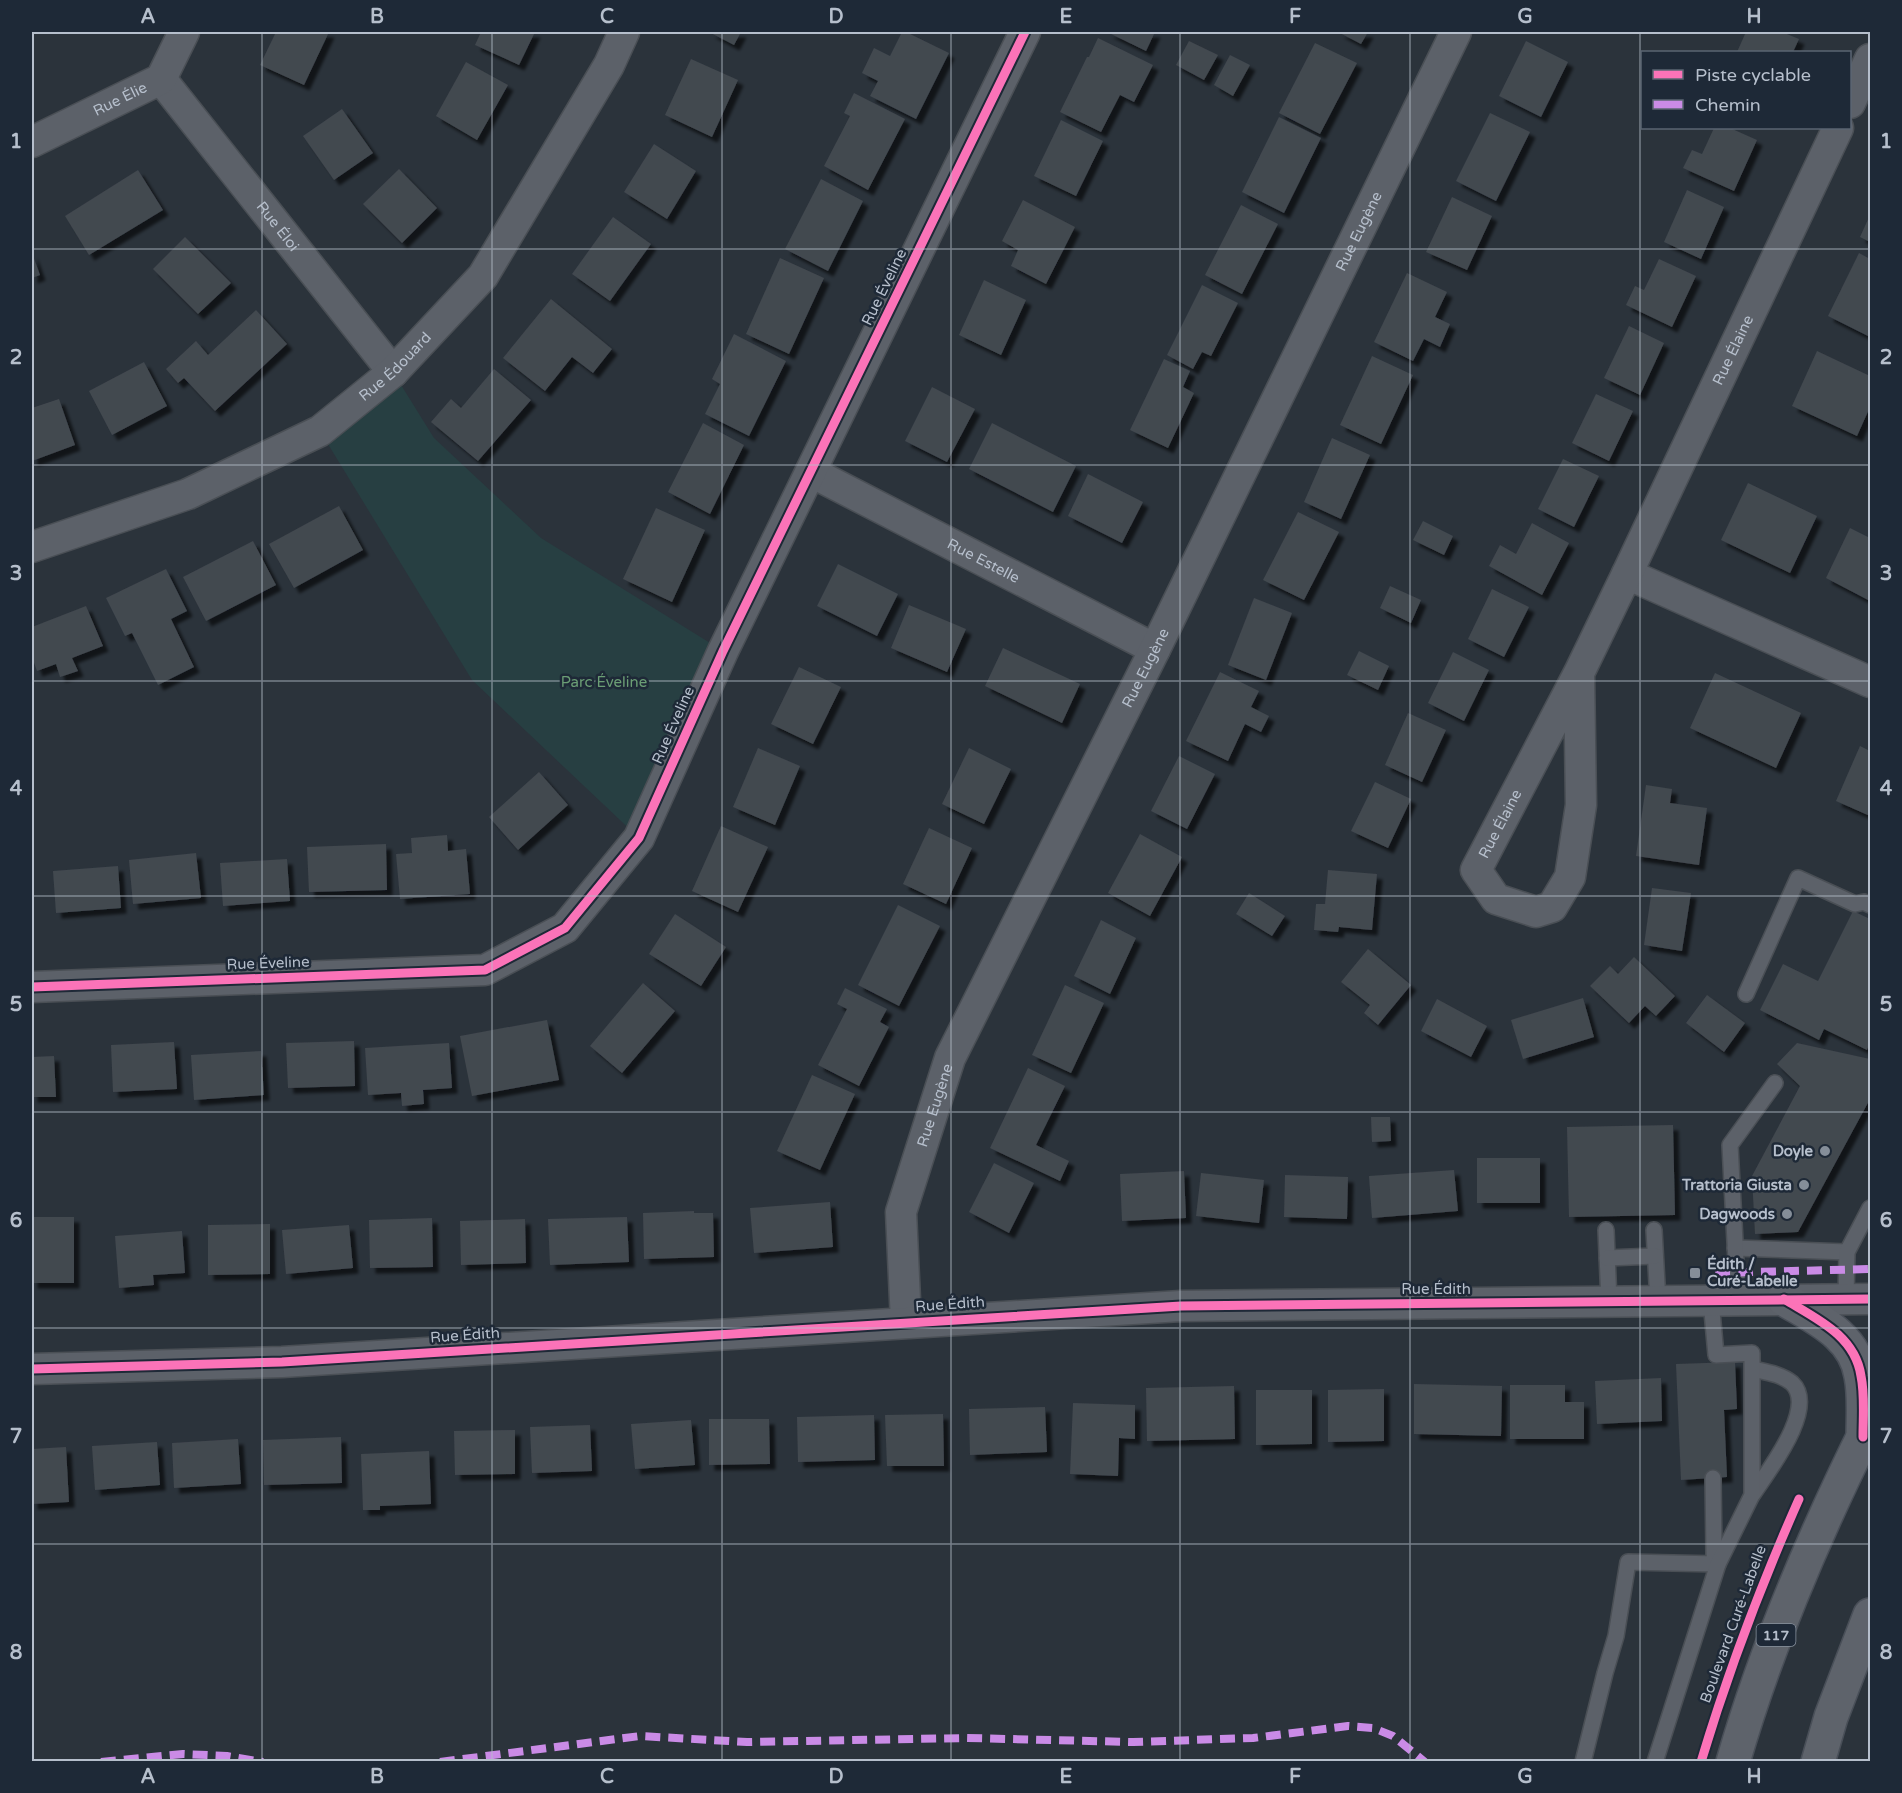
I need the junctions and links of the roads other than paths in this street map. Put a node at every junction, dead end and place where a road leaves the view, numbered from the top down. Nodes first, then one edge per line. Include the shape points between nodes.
1 (184, 32) edge
2 (624, 32) edge
3 (1025, 32) edge
4 (1456, 32) edge
5 (1870, 59) edge
6 (161, 79) junction
7 (1851, 101) edge
8 (1838, 129) edge
9 (32, 142) edge
10 (393, 372) junction
11 (811, 472) junction
12 (32, 547) edge
13 (1627, 574) junction
14 (1155, 649) junction
15 (1579, 673) junction
16 (1870, 682) edge
17 (1870, 905) edge
18 (32, 987) edge
19 (1746, 994) dead end
20 (1775, 1083) dead end
21 (1870, 1208) edge
22 (1606, 1230) dead end
23 (1654, 1230) dead end
24 (1735, 1248) junction
25 (1847, 1252) junction
26 (1655, 1256) junction
27 (1607, 1258) junction
28 (1858, 1298) edge
29 (1784, 1299) junction
30 (1724, 1300) junction
31 (1609, 1302) junction
32 (1658, 1302) junction
33 (906, 1322) junction
34 (32, 1369) edge
35 (1753, 1369) junction
36 (1867, 1430) edge
37 (1713, 1478) dead end
38 (1752, 1495) junction
39 (1718, 1564) junction
40 (1870, 1615) edge
41 (1583, 1761) edge
42 (1655, 1761) edge
43 (1733, 1761) edge
44 (1818, 1761) edge

1 - 6 street, Rue Élie
2 - 10 street, Rue Édouard via 609,65 483,276
3 - 11 street, Rue Éveline
4 - 14 street, Rue Eugène
5 - 7 street
6 - 9 street, Rue Élie
6 - 10 street, Rue Éloi
8 - 13 street, Rue Élaine
10 - 12 street, Rue Édouard via 310,436 188,494
11 - 14 street, Rue Estelle
11 - 18 street, Rue Éveline via 723,651 639,838 565,928 485,970
13 - 15 street, Rue Élaine
13 - 16 street
14 - 33 street, Rue Eugène via 950,1058 901,1212
15 - 15 street, Rue Élaine via 1476,870 1496,899 1536,912 1552,907 1570,877 1581,804
17 - 19 lane via 1855,904 1798,878
20 - 24 lane via 1730,1145
21 - 25 lane
22 - 27 lane
23 - 26 lane
24 - 25 lane
24 - 30 lane
25 - 28 lane
26 - 27 lane
26 - 32 lane
27 - 31 lane
28 - 29 street, Rue Édith
29 - 30 street, Rue Édith
29 - 36 main road via 1835,1331 1852,1351 1861,1375
30 - 32 street, Rue Édith
30 - 35 lane via 1716,1355 1752,1353
31 - 32 street, Rue Édith
31 - 33 street, Rue Édith via 1181,1306
33 - 34 street, Rue Édith via 282,1362
35 - 38 lane
35 - 38 lane via 1784,1378 1799,1392 1801,1403 1793,1429
36 - 43 main road, 117 via 1803,1568 1753,1696
37 - 39 lane via 1714,1554
38 - 39 lane
39 - 41 lane via 1628,1562 1616,1635
39 - 42 lane
40 - 44 main road

